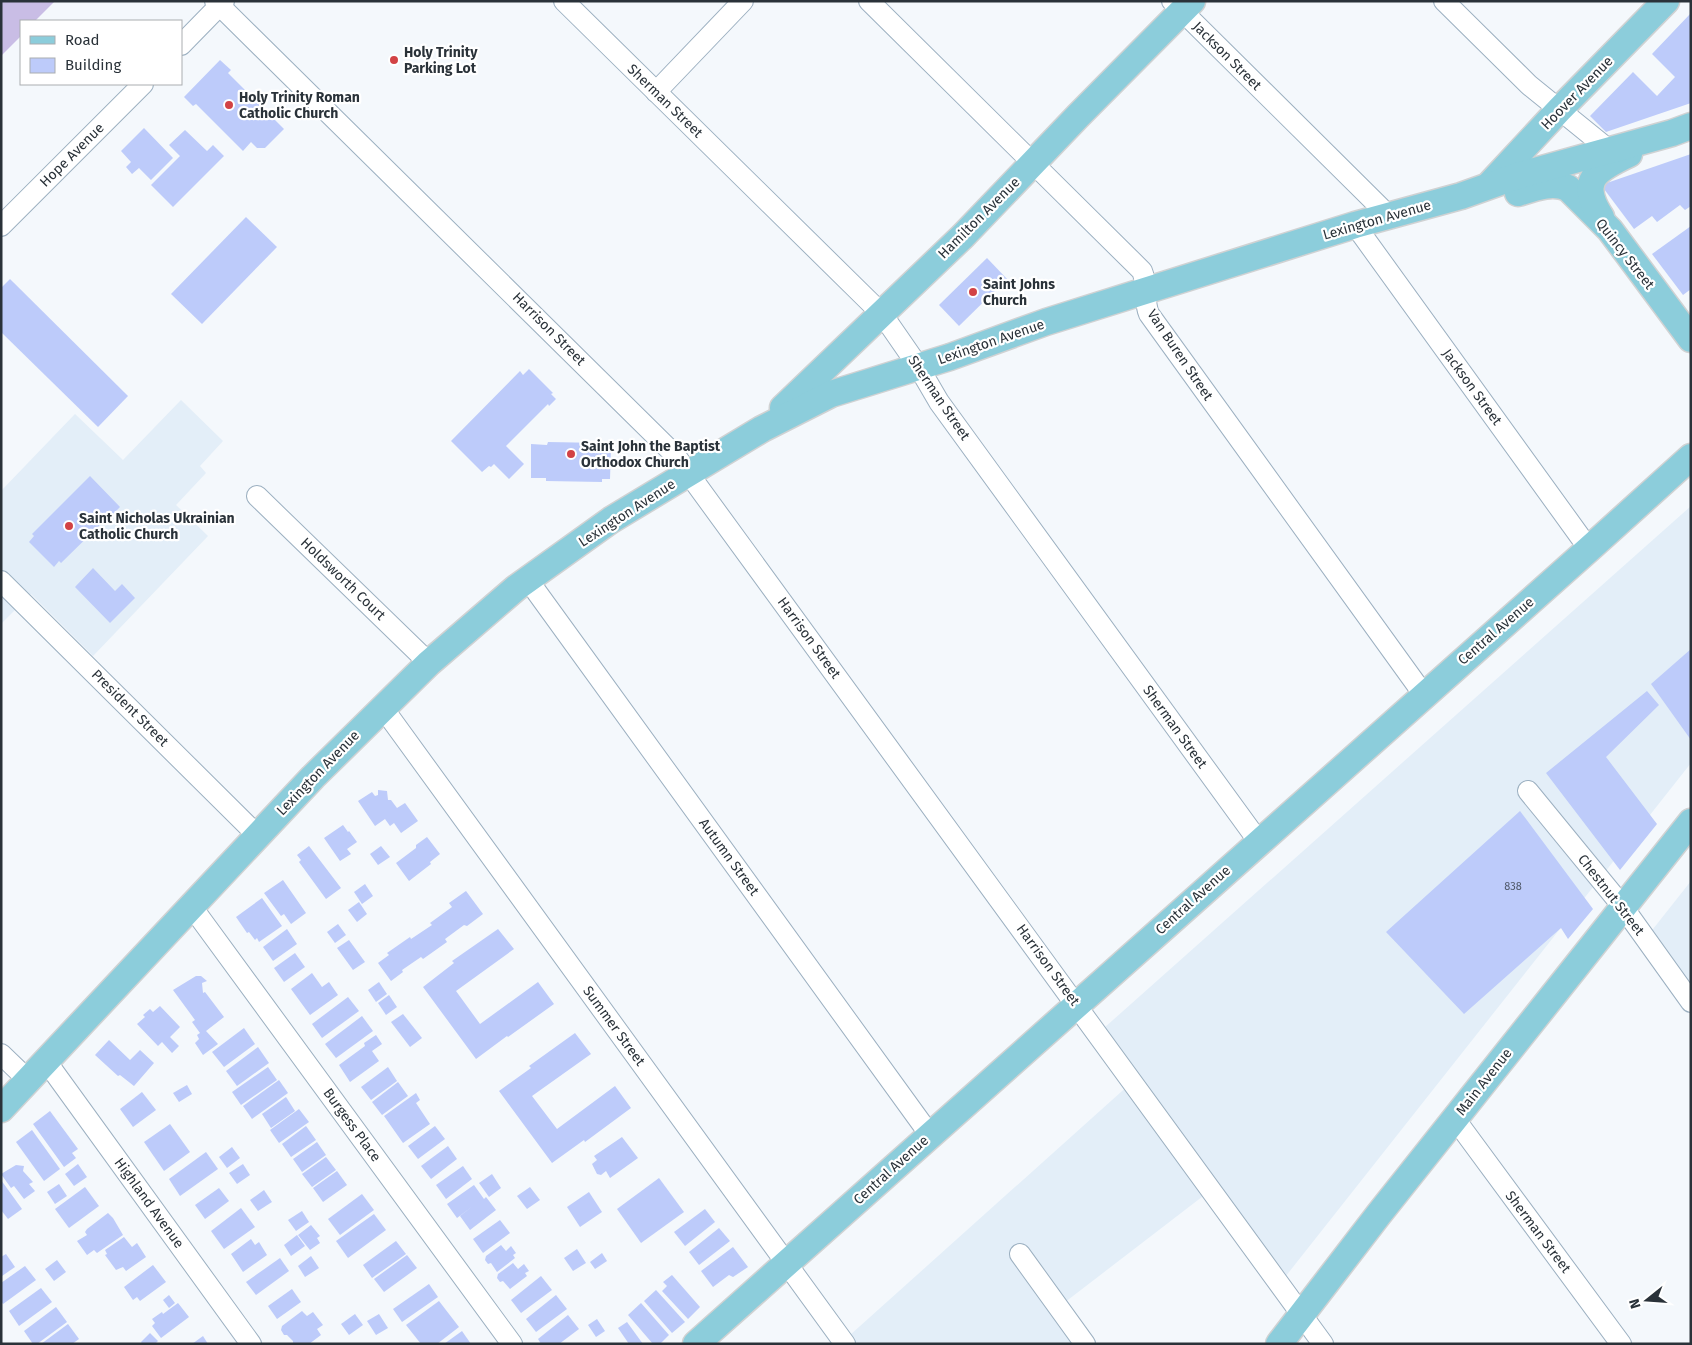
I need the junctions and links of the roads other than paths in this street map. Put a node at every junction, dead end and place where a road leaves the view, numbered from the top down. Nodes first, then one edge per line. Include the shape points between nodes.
1 (564, 1) edge
2 (743, 1) edge
3 (869, 1) edge
4 (1444, 1) edge
5 (1666, 1) edge
6 (220, 3) edge
7 (1182, 5) edge
8 (182, 44) edge
9 (142, 85) edge
10 (656, 92) junction
11 (1559, 110) junction
12 (1691, 127) edge
13 (1608, 149) junction
14 (1033, 163) junction
15 (1489, 185) junction
16 (1461, 196) junction
17 (1388, 216) junction
18 (1355, 225) junction
19 (1, 226) edge
20 (1610, 230) junction
21 (1145, 291) junction
22 (882, 314) junction
23 (1691, 340) edge
24 (918, 366) junction
25 (762, 429) junction
26 (1691, 457) edge
27 (689, 473) junction
28 (257, 496) dead end
29 (1589, 549) junction
30 (528, 580) junction
31 (1, 581) edge
32 (429, 663) junction
33 (1424, 695) junction
34 (382, 708) junction
35 (1528, 791) dead end
36 (1691, 822) edge
37 (258, 836) junction
38 (1259, 842) junction
39 (192, 906) junction
40 (1623, 907) junction
41 (1691, 1002) edge
42 (1077, 1004) junction
43 (1, 1054) edge
44 (46, 1061) junction
45 (28, 1080) junction
46 (1, 1109) edge
47 (1454, 1119) junction
48 (930, 1135) junction
49 (1020, 1254) dead end
50 (786, 1263) junction
51 (1302, 1315) junction
52 (252, 1344) edge
53 (512, 1344) edge
54 (696, 1344) edge
55 (845, 1344) edge
56 (1085, 1344) edge
57 (1279, 1344) edge
58 (1323, 1344) edge
59 (1621, 1344) edge

1 - 10 street, Sherman Street
2 - 10 street
3 - 14 street, Van Buren Street
4 - 11 street
5 - 11 main road, Hoover Avenue
6 - 8 street
6 - 27 street, Harrison Street via 623,402
7 - 14 main road, Hamilton Avenue
7 - 17 street, Jackson Street
9 - 19 street, Hope Avenue
10 - 22 street, Sherman Street
11 - 13 street
11 - 15 main road, Hoover Avenue
12 - 13 main road, Lexington Avenue
12 - 20 main road via 1624,156 1595,174 1590,192
13 - 15 main road, Lexington Avenue
14 - 21 street, Van Buren Street via 1142,271
14 - 22 main road, Hamilton Avenue
15 - 16 main road, Lexington Avenue
16 - 17 main road, Lexington Avenue
16 - 20 main road, Quincy Street via 1490,200 1559,184 1574,194
17 - 18 main road, Lexington Avenue
18 - 21 main road, Lexington Avenue
18 - 29 street, Jackson Street
20 - 23 main road, Quincy Street
21 - 24 main road, Lexington Avenue
21 - 33 street, Van Buren Street via 1148,314
22 - 24 street, Sherman Street
22 - 25 main road, Hamilton Avenue
24 - 25 main road, Lexington Avenue via 831,394
24 - 38 street, Sherman Street via 939,402
25 - 27 main road, Lexington Avenue
26 - 29 main road, Central Avenue
27 - 30 main road, Lexington Avenue via 611,520
27 - 42 street, Harrison Street
28 - 32 street, Holdsworth Court
29 - 33 main road, Central Avenue
30 - 32 main road, Lexington Avenue
30 - 48 street, Autumn Street
31 - 37 street, President Street
32 - 34 main road, Lexington Avenue
33 - 38 main road, Central Avenue
34 - 37 main road, Lexington Avenue
34 - 50 street, Summer Street
35 - 40 street, Chestnut Street
36 - 40 main road, Main Avenue
37 - 39 main road, Lexington Avenue
38 - 42 main road, Central Avenue
39 - 44 main road, Lexington Avenue
39 - 53 street, Burgess Place
40 - 41 street, Chestnut Street
40 - 47 main road, Main Avenue
42 - 48 main road, Central Avenue
42 - 51 street, Harrison Street
43 - 45 street
44 - 45 main road, Lexington Avenue
44 - 52 street, Highland Avenue
45 - 46 main road, Lexington Avenue
47 - 51 main road, Main Avenue
47 - 59 street, Sherman Street
48 - 50 main road, Central Avenue
49 - 56 street
50 - 54 main road, Central Avenue
50 - 55 street, Summer Street
51 - 57 main road, Main Avenue
51 - 58 street, Harrison Street

